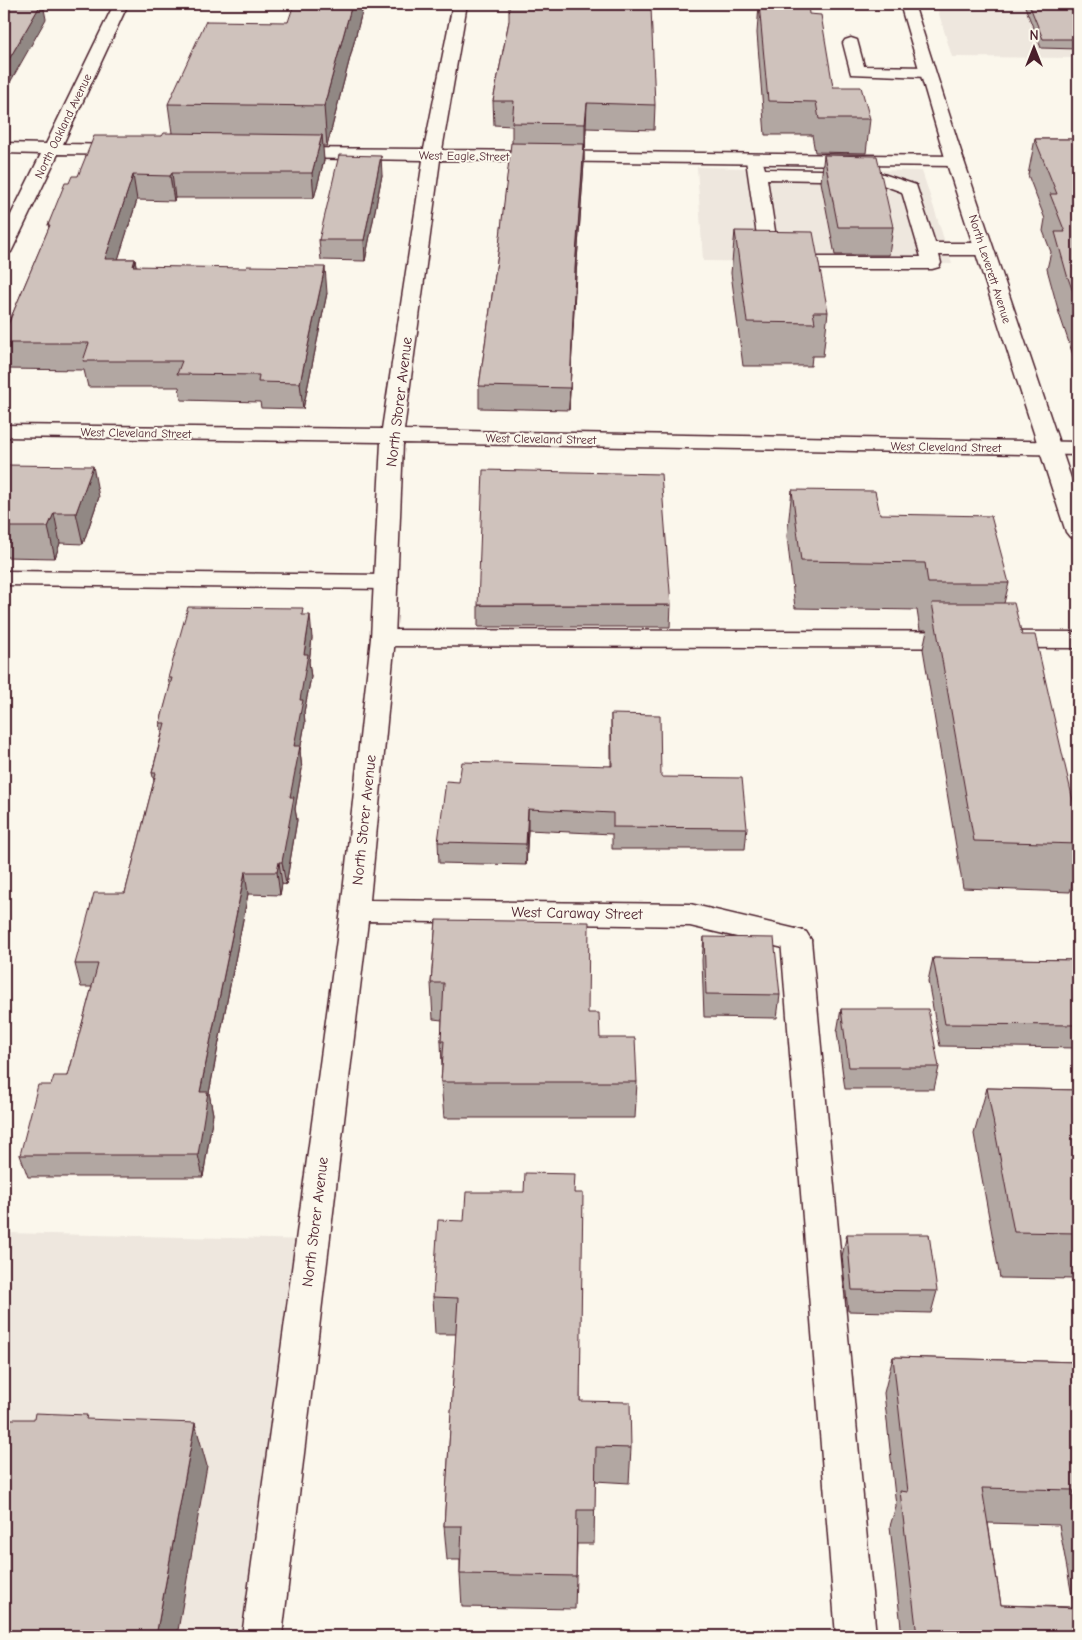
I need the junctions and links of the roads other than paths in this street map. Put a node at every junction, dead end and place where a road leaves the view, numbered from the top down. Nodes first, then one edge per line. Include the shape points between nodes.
1 (121, 4) edge
2 (460, 4) edge
3 (907, 4) edge
4 (850, 43) dead end
5 (857, 71) junction
6 (927, 72) junction
7 (861, 87) edge
8 (4, 148) edge
9 (52, 149) junction
10 (140, 150) edge
11 (268, 152) edge
12 (432, 155) junction
13 (955, 161) junction
14 (756, 167) junction
15 (4, 248) edge
16 (928, 249) junction
17 (984, 249) junction
18 (4, 431) edge
19 (392, 436) junction
20 (1049, 449) junction
21 (1078, 449) edge
22 (1078, 532) edge
23 (4, 578) edge
24 (386, 582) junction
25 (383, 638) junction
26 (1078, 640) edge
27 (355, 910) junction
28 (262, 1636) edge
29 (856, 1636) edge

1 - 9 street, North Oakland Avenue
2 - 12 street, North Storer Avenue
3 - 6 street, North Leverett Avenue
4 - 5 street
5 - 6 street
5 - 7 street
6 - 13 street, North Leverett Avenue
8 - 9 street
9 - 10 street
9 - 15 street, North Oakland Avenue
11 - 12 street, West Eagle Street
12 - 14 street, West Eagle Street
12 - 19 street, North Storer Avenue
13 - 14 street, West Eagle Street
13 - 17 street, North Leverett Avenue
14 - 16 street via 874,176 910,189
14 - 16 street via 770,263 932,263
16 - 17 street
17 - 20 street, North Leverett Avenue
18 - 19 street, West Cleveland Street
19 - 20 street, West Cleveland Street
19 - 24 street, North Storer Avenue
20 - 21 street, West Cleveland Street
20 - 22 street, North Leverett Avenue
23 - 24 street
24 - 25 street, North Storer Avenue
25 - 26 street
25 - 27 street, North Storer Avenue
27 - 28 street, North Storer Avenue
27 - 29 street, West Caraway Street via 690,915 796,940

